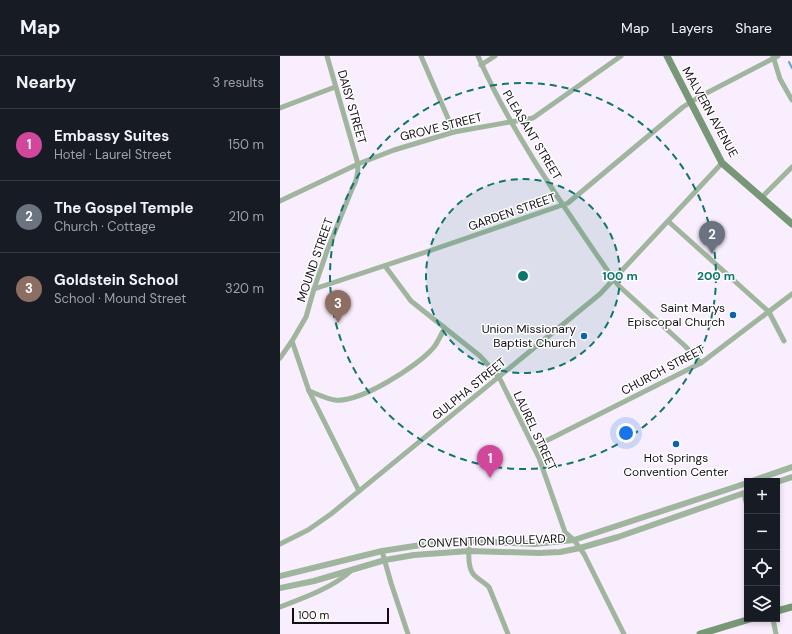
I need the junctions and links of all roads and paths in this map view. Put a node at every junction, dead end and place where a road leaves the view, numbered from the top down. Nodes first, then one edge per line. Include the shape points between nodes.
1 (327, 56) edge
2 (420, 56) edge
3 (478, 56) edge
4 (494, 56) edge
5 (621, 56) edge
6 (667, 56) edge
7 (775, 57) edge
8 (482, 65) junction
9 (335, 87) junction
10 (792, 100) edge
11 (690, 102) junction
12 (280, 108) edge
13 (510, 122) junction
14 (454, 132) junction
15 (722, 163) junction
16 (358, 164) junction
17 (792, 167) edge
18 (762, 197) junction
19 (280, 201) edge
20 (563, 205) junction
21 (669, 222) junction
22 (792, 224) edge
23 (385, 266) junction
24 (614, 280) junction
25 (314, 289) junction
26 (792, 294) edge
27 (769, 312) junction
28 (445, 328) junction
29 (784, 340) dead end
30 (292, 341) junction
31 (280, 358) edge
32 (701, 363) junction
33 (499, 377) junction
34 (309, 391) junction
35 (534, 447) junction
36 (792, 467) edge
37 (792, 477) edge
38 (761, 478) edge
39 (780, 481) edge
40 (744, 484) edge
41 (360, 491) junction
42 (744, 494) edge
43 (574, 540) junction
44 (469, 541) junction
45 (280, 544) edge
46 (580, 548) junction
47 (382, 551) junction
48 (469, 551) junction
49 (385, 560) junction
50 (352, 569) junction
51 (280, 576) edge
52 (280, 588) edge
53 (792, 606) edge
54 (280, 607) edge
55 (780, 610) edge
56 (744, 621) edge
57 (774, 622) edge
58 (408, 634) edge
59 (508, 634) edge
60 (624, 634) edge
61 (700, 634) edge
62 (776, 634) edge

1 - 9 street, DAISY STREET
2 - 14 street
3 - 8 street, PLEASANT STREET
4 - 8 street
5 - 13 street, GROVE STREET via 533,118
6 - 11 main road, MALVERN AVENUE
7 - 10 street via 780,79
7 - 11 street, GARDEN STREET
8 - 13 street, PLEASANT STREET
9 - 12 street
9 - 16 street, DAISY STREET
11 - 15 main road, MALVERN AVENUE
11 - 20 street, GARDEN STREET
13 - 14 street, GROVE STREET
13 - 20 street, PLEASANT STREET
14 - 16 street, GROVE STREET
15 - 18 main road, MALVERN AVENUE
15 - 21 street, GULPHA STREET
16 - 19 street, GROVE STREET
16 - 25 street, MOUND STREET via 356,181 326,251
17 - 18 street
18 - 22 main road, MALVERN AVENUE
20 - 23 street, GARDEN STREET
20 - 24 street, PLEASANT STREET
21 - 24 street, GULPHA STREET
21 - 27 street
23 - 25 street, GARDEN STREET
23 - 28 street, LAUREL STREET via 411,301
24 - 32 street, PLEASANT STREET
24 - 33 street, GULPHA STREET
25 - 30 street, MOUND STREET via 306,317
26 - 27 street, CHURCH STREET
27 - 29 street
27 - 32 street, CHURCH STREET
28 - 33 street, LAUREL STREET via 480,356
28 - 34 street via 434,347 418,362 377,389 358,397 336,400
30 - 31 street, MOUND STREET
30 - 34 street
32 - 35 street, CHURCH STREET
33 - 35 street, LAUREL STREET
33 - 41 street, GULPHA STREET
34 - 41 street
35 - 43 street, LAUREL STREET via 565,532
36 - 38 street
37 - 39 street
40 - 43 street, CONVENTION BOULEVARD
41 - 45 street, GULPHA STREET via 308,530
42 - 46 street, CONVENTION BOULEVARD
43 - 44 street, CONVENTION BOULEVARD via 534,544
43 - 46 street, LAUREL STREET
44 - 47 street, CONVENTION BOULEVARD via 434,543
44 - 48 street
46 - 48 street, CONVENTION BOULEVARD via 539,553
46 - 60 street, LAUREL STREET
47 - 49 street
47 - 51 street, CONVENTION BOULEVARD
48 - 49 street, CONVENTION BOULEVARD
48 - 59 street via 470,567 474,575 484,581 489,588
49 - 50 street, CONVENTION BOULEVARD
49 - 58 street via 390,583
50 - 52 street, CONVENTION BOULEVARD
50 - 54 street via 342,579
53 - 55 main road
56 - 61 main road
57 - 62 street

